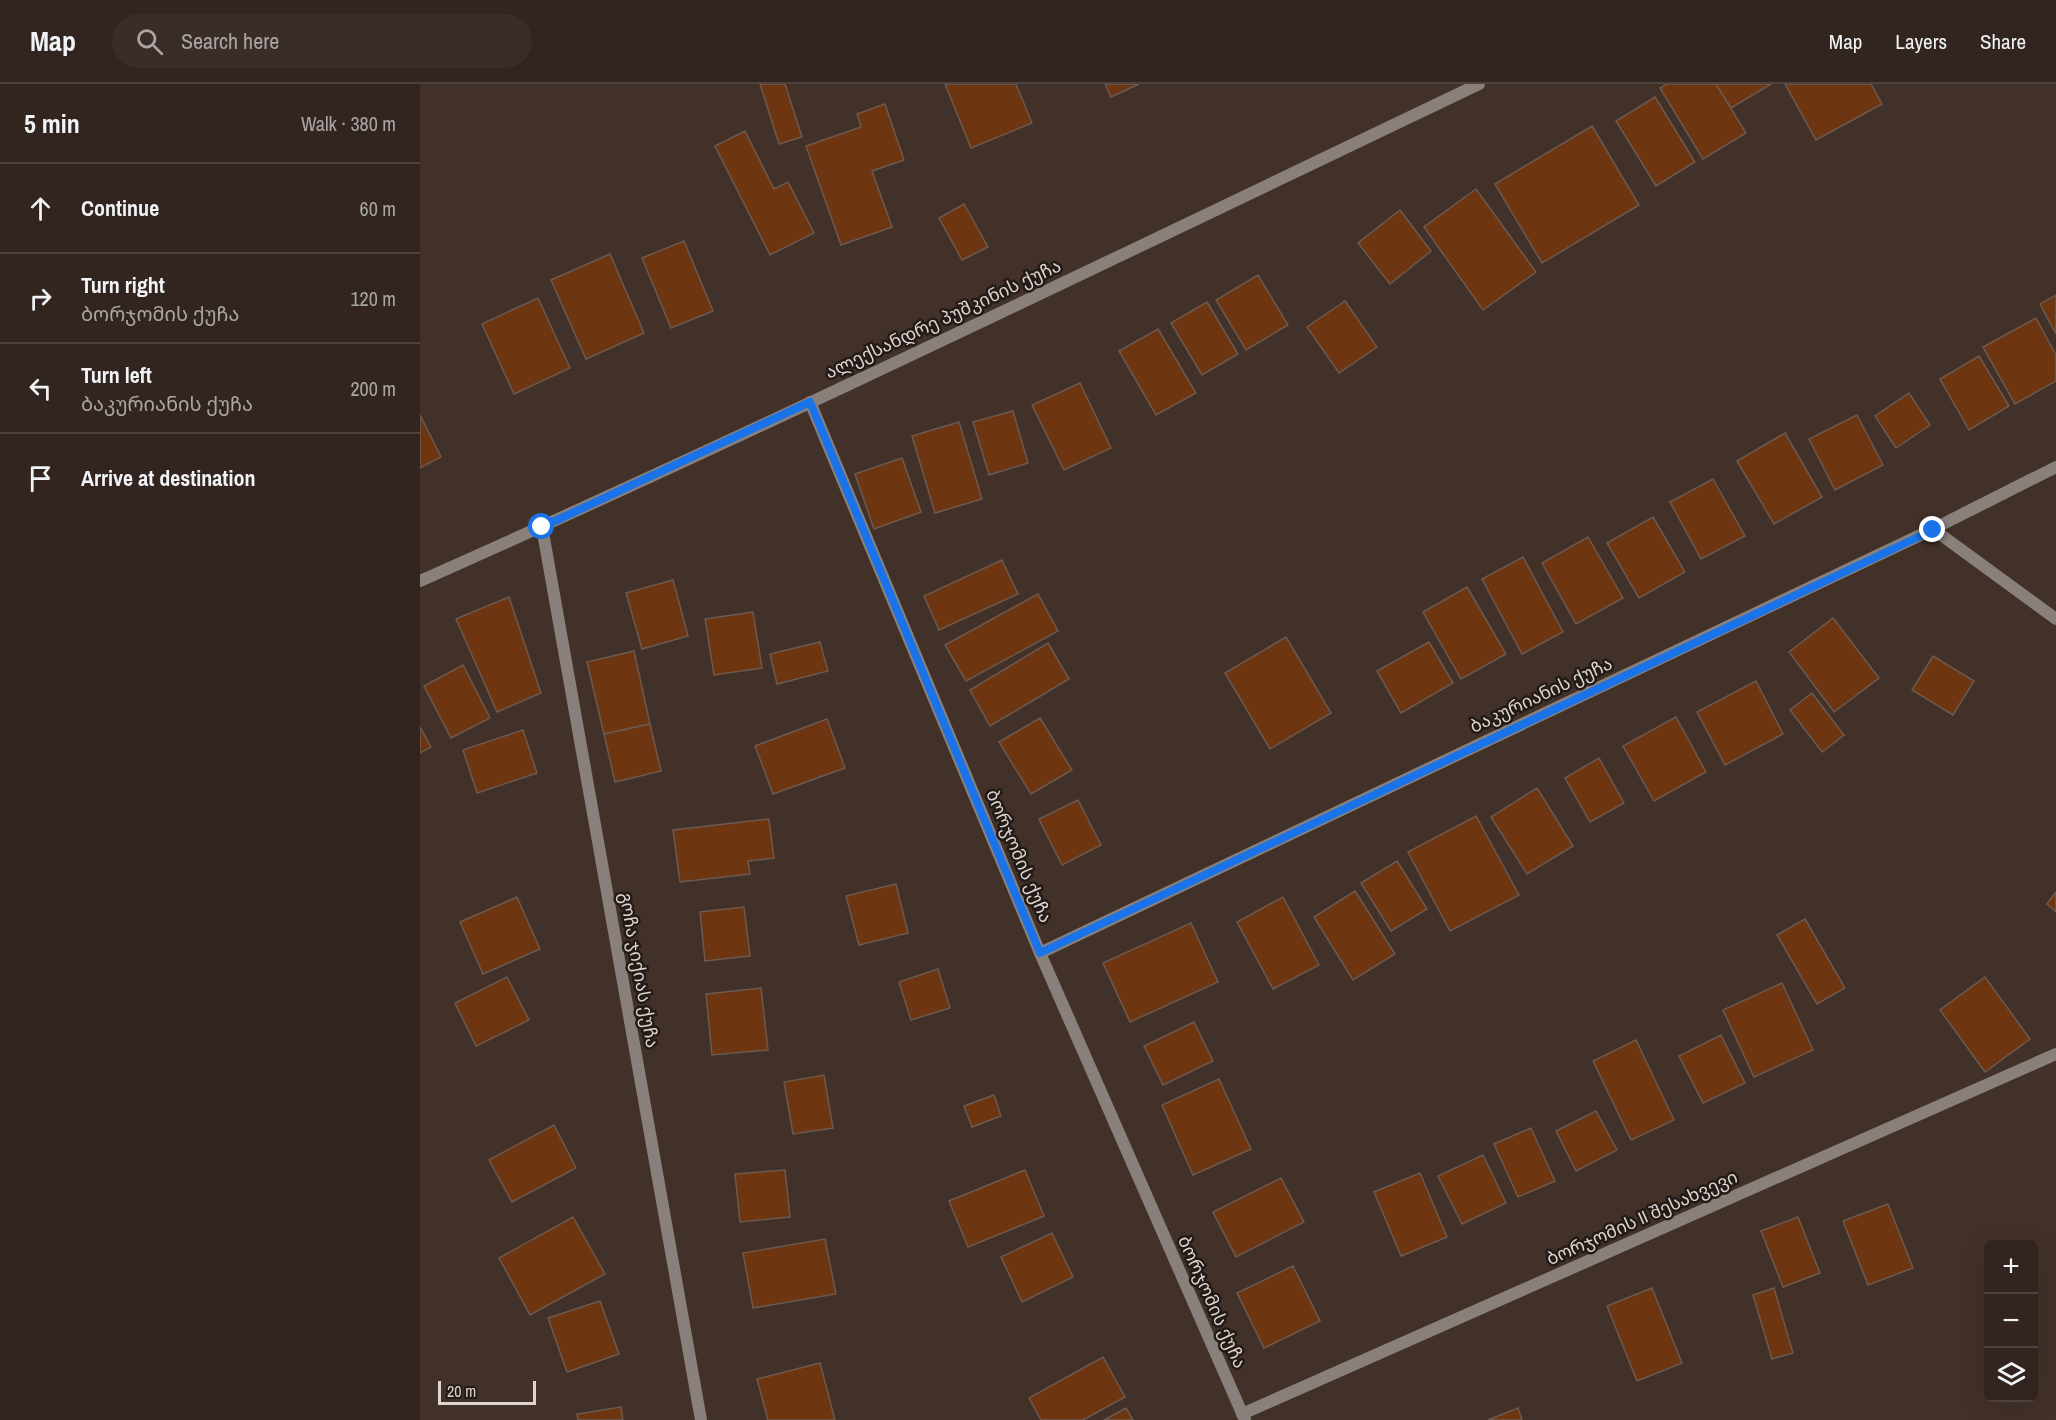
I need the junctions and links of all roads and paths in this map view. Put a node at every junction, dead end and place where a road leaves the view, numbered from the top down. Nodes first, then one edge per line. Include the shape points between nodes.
1 (1479, 84) edge
2 (810, 402) junction
3 (2056, 467) edge
4 (542, 527) junction
5 (1933, 530) junction
6 (420, 581) edge
7 (2056, 619) edge
8 (1040, 953) junction
9 (2056, 1054) edge
10 (1243, 1417) edge
11 (701, 1420) edge

1 - 2 street, ალექსანდრე პუშკინის ქუჩა
2 - 4 street, ალექსანდრე პუშკინის ქუჩა
2 - 8 street, ბორჯომის ქუჩა
3 - 5 street, ბაკურიანის ქუჩა
4 - 6 street, ალექსანდრე პუშკინის ქუჩა
4 - 11 street, გოჩა ჯიქიას ქუჩა
5 - 7 street
5 - 8 street, ბაკურიანის ქუჩა
8 - 10 street, ბორჯომის ქუჩა
9 - 10 street, ბორჯომის II შესახვევი

